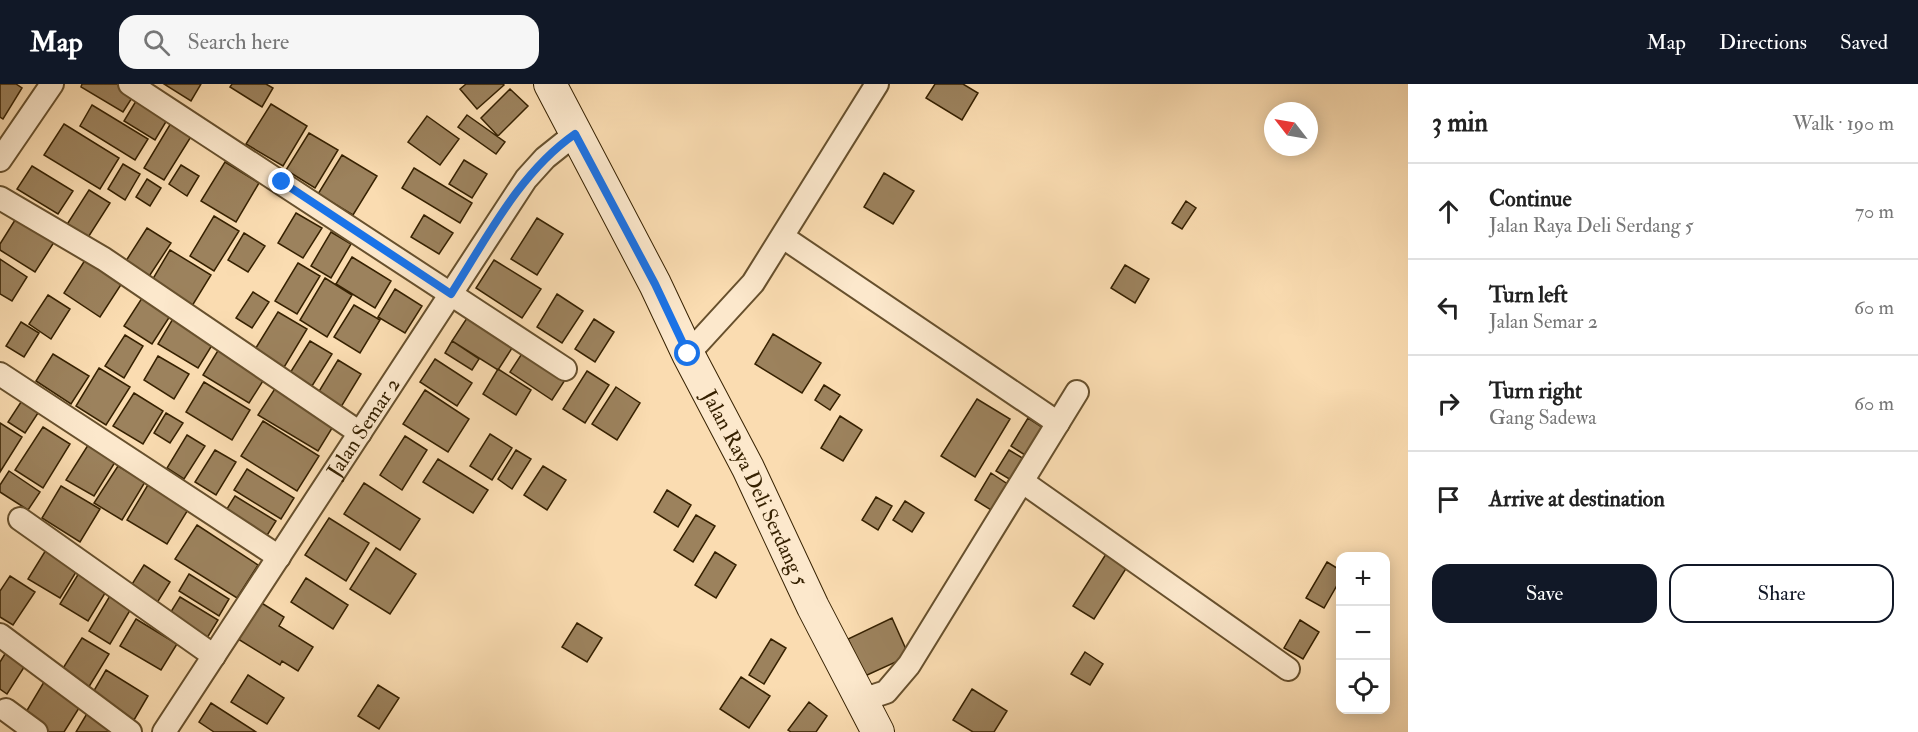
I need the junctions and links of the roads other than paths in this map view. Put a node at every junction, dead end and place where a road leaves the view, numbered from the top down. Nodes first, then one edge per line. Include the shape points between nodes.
1 (52, 84) edge
2 (130, 84) edge
3 (550, 84) edge
4 (877, 84) edge
5 (573, 136) junction
6 (0, 160) edge
7 (0, 198) edge
8 (783, 237) junction
9 (451, 294) junction
10 (688, 354) junction
11 (565, 369) dead end
12 (0, 374) edge
13 (1077, 392) dead end
14 (1058, 423) junction
15 (360, 433) junction
16 (1023, 482) junction
17 (20, 519) dead end
18 (279, 557) junction
19 (0, 636) edge
20 (214, 656) junction
21 (1288, 669) dead end
22 (862, 700) junction
23 (6, 710) dead end
24 (36, 732) edge
25 (129, 732) edge
26 (164, 732) edge
27 (878, 732) edge

1 - 6 street
2 - 9 street
3 - 5 street, Jalan Raya Deli Serdang 5
4 - 8 street
5 - 9 street, Jalan Semar 2 via 526,179
5 - 10 street, Jalan Raya Deli Serdang 5 via 655,284
7 - 15 street via 104,259
8 - 10 street via 753,283
8 - 14 street
9 - 11 street
9 - 15 street, Jalan Semar 2
10 - 22 street, Jalan Raya Deli Serdang 5
12 - 18 street
13 - 14 street
14 - 16 street
15 - 18 street, Jalan Semar 2
16 - 21 street
16 - 22 street via 909,665 886,692
17 - 20 street
18 - 20 street, Jalan Semar 2
19 - 25 street
20 - 26 street, Jalan Semar 2
22 - 27 street, Jalan Raya Deli Serdang 5
23 - 24 street

